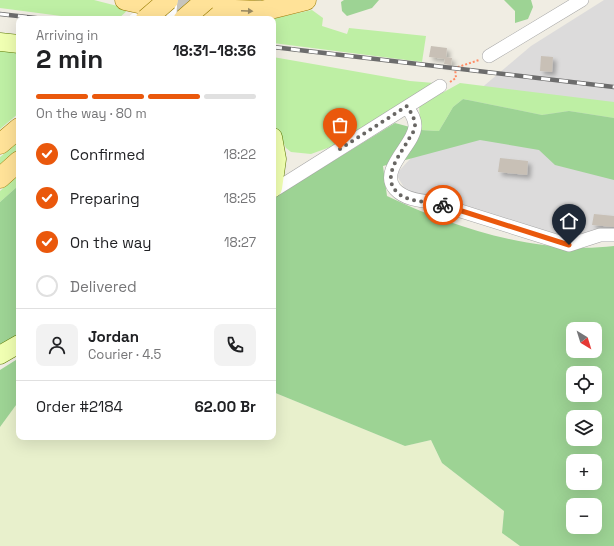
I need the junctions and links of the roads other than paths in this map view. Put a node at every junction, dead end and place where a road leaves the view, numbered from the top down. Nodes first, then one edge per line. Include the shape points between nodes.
1 (168, 0) tunnel mouth
2 (306, 0) edge
3 (582, 0) edge
4 (207, 5) edge
5 (138, 8) edge
6 (189, 16) tunnel mouth
7 (0, 42) edge
8 (16, 44) edge
9 (489, 56) road end
10 (440, 86) road end
11 (407, 106) junction
12 (16, 131) edge
13 (0, 144) edge
14 (276, 154) edge
15 (16, 164) edge
16 (276, 167) edge
17 (0, 178) edge
18 (276, 188) edge
19 (614, 235) edge
20 (16, 346) edge
21 (0, 355) edge

1 - 5 main road, bridge
4 -> 2 main road via 262,11
3 - 9 street
4 - 6 main road, bridge
7 - 8 street
10 - 11 street
11 - 18 street
11 - 19 street via 413,116 415,128 390,174 391,184 400,194 569,245 600,235
12 - 13 main road
14 - 16 street
15 - 17 main road
20 - 21 street

